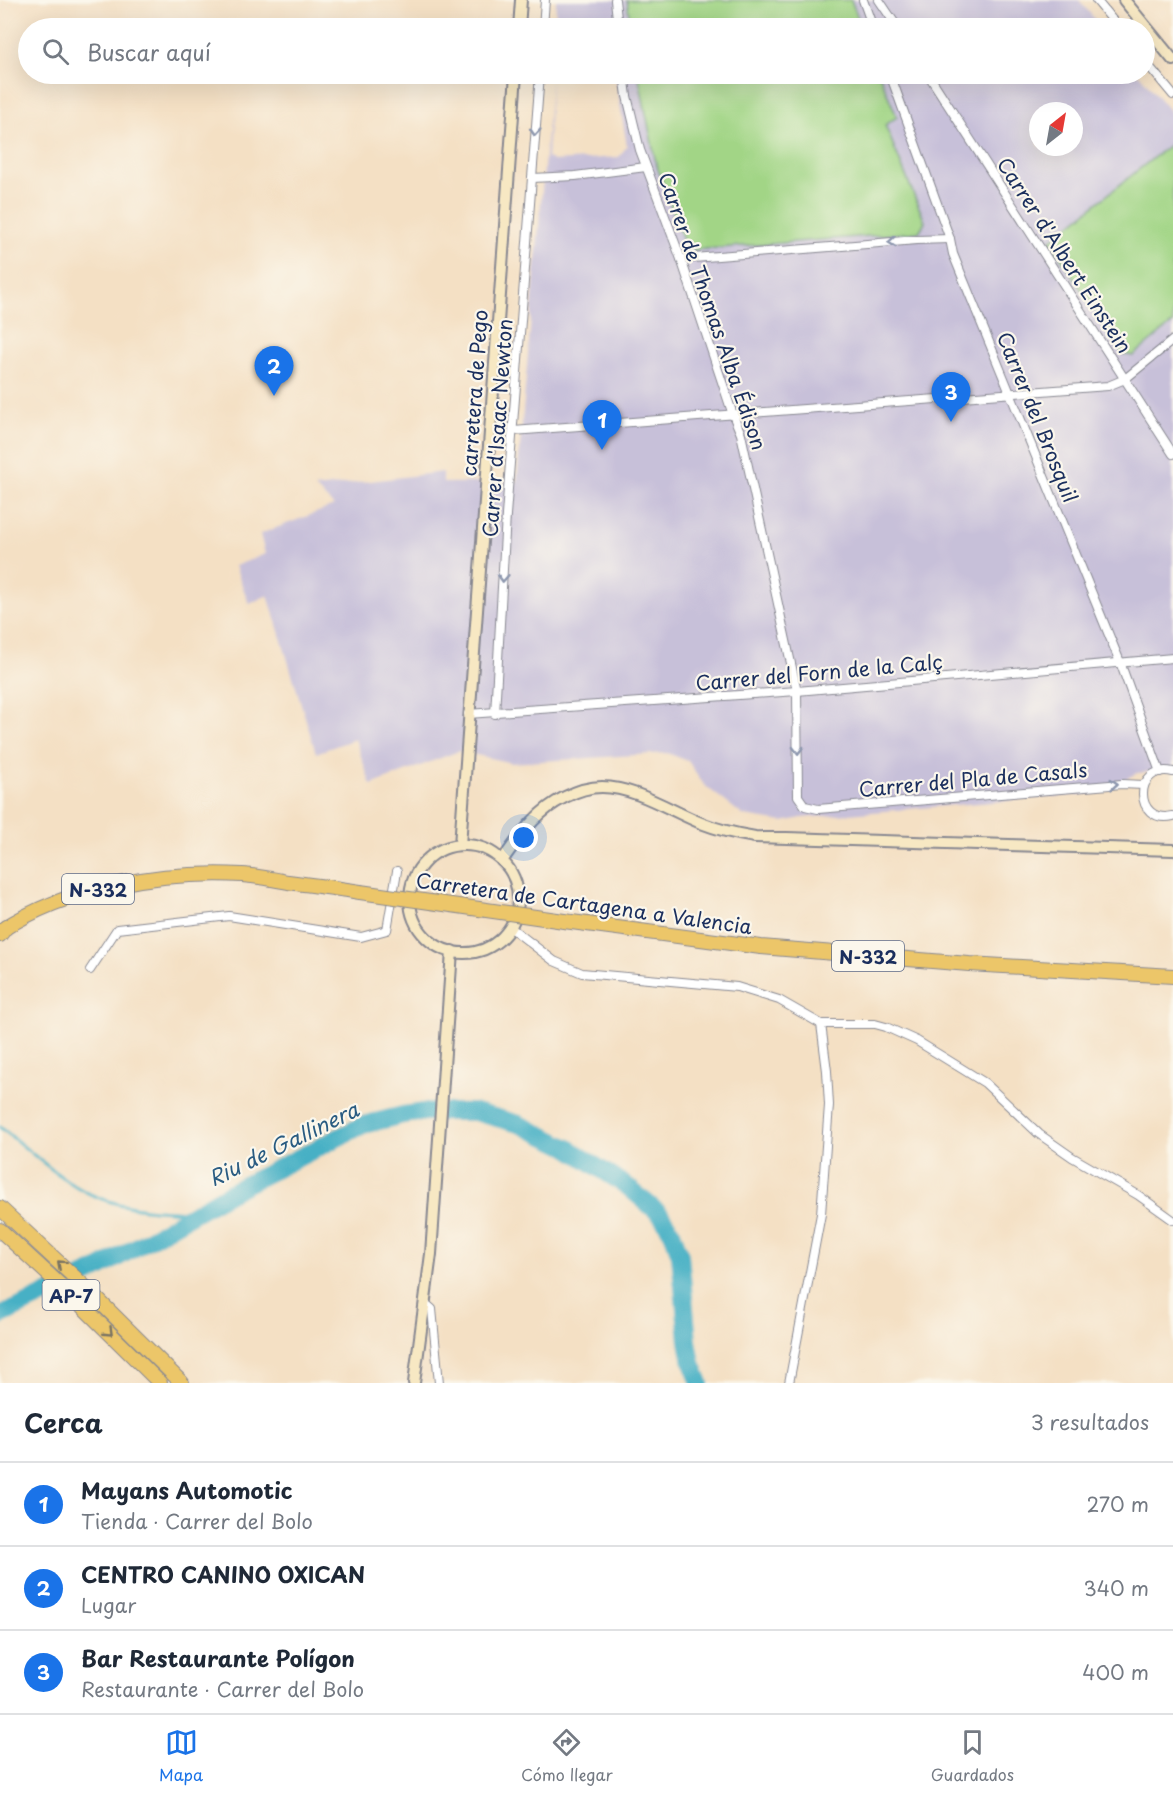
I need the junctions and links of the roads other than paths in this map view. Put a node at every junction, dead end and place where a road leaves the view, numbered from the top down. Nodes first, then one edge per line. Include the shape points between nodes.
1 (521, 0) edge
2 (545, 0) edge
3 (615, 0) edge
4 (863, 0) edge
5 (879, 0) edge
6 (1096, 0) edge
7 (1124, 0) edge
8 (520, 18) edge
9 (544, 18) edge
10 (617, 18) edge
11 (869, 18) edge
12 (891, 18) edge
13 (1111, 18) edge
14 (1139, 18) edge
15 (1155, 38) edge
16 (1173, 60) edge
17 (1155, 73) edge
18 (515, 84) edge
19 (539, 84) edge
20 (626, 84) edge
21 (894, 84) edge
22 (934, 84) edge
23 (1173, 95) edge
24 (646, 167) junction
25 (532, 178) junction
26 (950, 239) junction
27 (681, 259) junction
28 (1173, 340) edge
29 (1125, 379) junction
30 (1010, 392) junction
31 (733, 415) junction
32 (513, 431) junction
33 (1173, 454) edge
34 (1173, 658) edge
35 (1120, 662) junction
36 (797, 691) junction
37 (468, 714) junction
38 (495, 714) junction
39 (1160, 772) junction
40 (1173, 772) edge
41 (1144, 785) junction
42 (805, 806) joint
43 (1173, 816) edge
44 (460, 845) junction
45 (1173, 850) edge
46 (502, 861) junction
47 (397, 871) dead end
48 (510, 927) junction
49 (1, 930) edge
50 (452, 951) junction
51 (90, 970) dead end
52 (1173, 976) edge
53 (821, 1024) junction
54 (0, 1208) edge
55 (1173, 1220) edge
56 (2, 1232) edge
57 (425, 1303) junction
58 (160, 1383) edge
59 (182, 1383) edge
60 (414, 1383) edge
61 (439, 1383) edge
62 (789, 1383) edge

1 - 8 main road
2 - 9 street
3 - 10 street
4 - 11 street
5 - 12 street
6 - 13 street
7 - 14 main road
15 - 16 main road
17 - 23 street
18 - 37 main road, carretera de Pego
19 -> 25 street, Carrer d'Isaac Newton
20 - 24 street, Carrer de Thomas Alba Édison
21 - 26 street, Carrer del Brosquil
22 - 29 street, Carrer d'Albert Einstein
24 - 25 street
24 - 27 street, Carrer de Thomas Alba Édison
25 - 32 street, Carrer d'Isaac Newton
26 -> 27 street
26 - 30 street, Carrer del Brosquil
27 - 31 street, Carrer de Thomas Alba Édison
28 - 29 street
29 - 30 street via 1108,386
29 - 33 street, Carrer d'Albert Einstein
30 - 31 street
30 - 35 street, Carrer del Brosquil
31 - 32 street
31 - 36 street, Carrer de Thomas Alba Édison via 741,434
32 -> 38 street, Carrer d'Isaac Newton
34 - 35 street, Carrer del Forn de la Calç
35 - 36 street, Carrer del Forn de la Calç
35 - 39 street, Carrer del Brosquil
36 - 38 street, Carrer del Forn de la Calç
36 -> 42 street, Carrer de Thomas Alba Édison via 798,796
37 - 38 street, Carrer del Forn de la Calç
37 - 44 main road, carretera de Pego
39 - 40 street
39 - 41 street
42 -> 41 street, Carrer del Pla de Casals via 818,809 1122,783
41 - 43 street via 1142,796 1150,811
44 - 46 main road via 475,846
44 - 50 main road via 431,855 417,873 410,894 413,917 425,936
45 - 46 main road via 755,837 728,832 631,793 601,787 574,793 547,807
46 - 48 main road via 511,873 518,900
47 - 51 street via 387,930 361,937 229,916 149,924 117,929
48 - 50 main road via 486,948
48 - 53 street via 554,961 582,973 737,987 779,1000
49 - 52 highway, Carretera de Cartagena a Valencia / N-332, bridge via 30,913 102,888 159,877 244,875 761,947
50 - 57 main road
53 - 55 street via 875,1024 917,1041 985,1083 1057,1147
53 - 62 street via 829,1105 821,1214
59 -> 54 highway, AP-7
56 -> 58 highway, AP-7
57 - 60 main road
57 - 61 street via 432,1309

